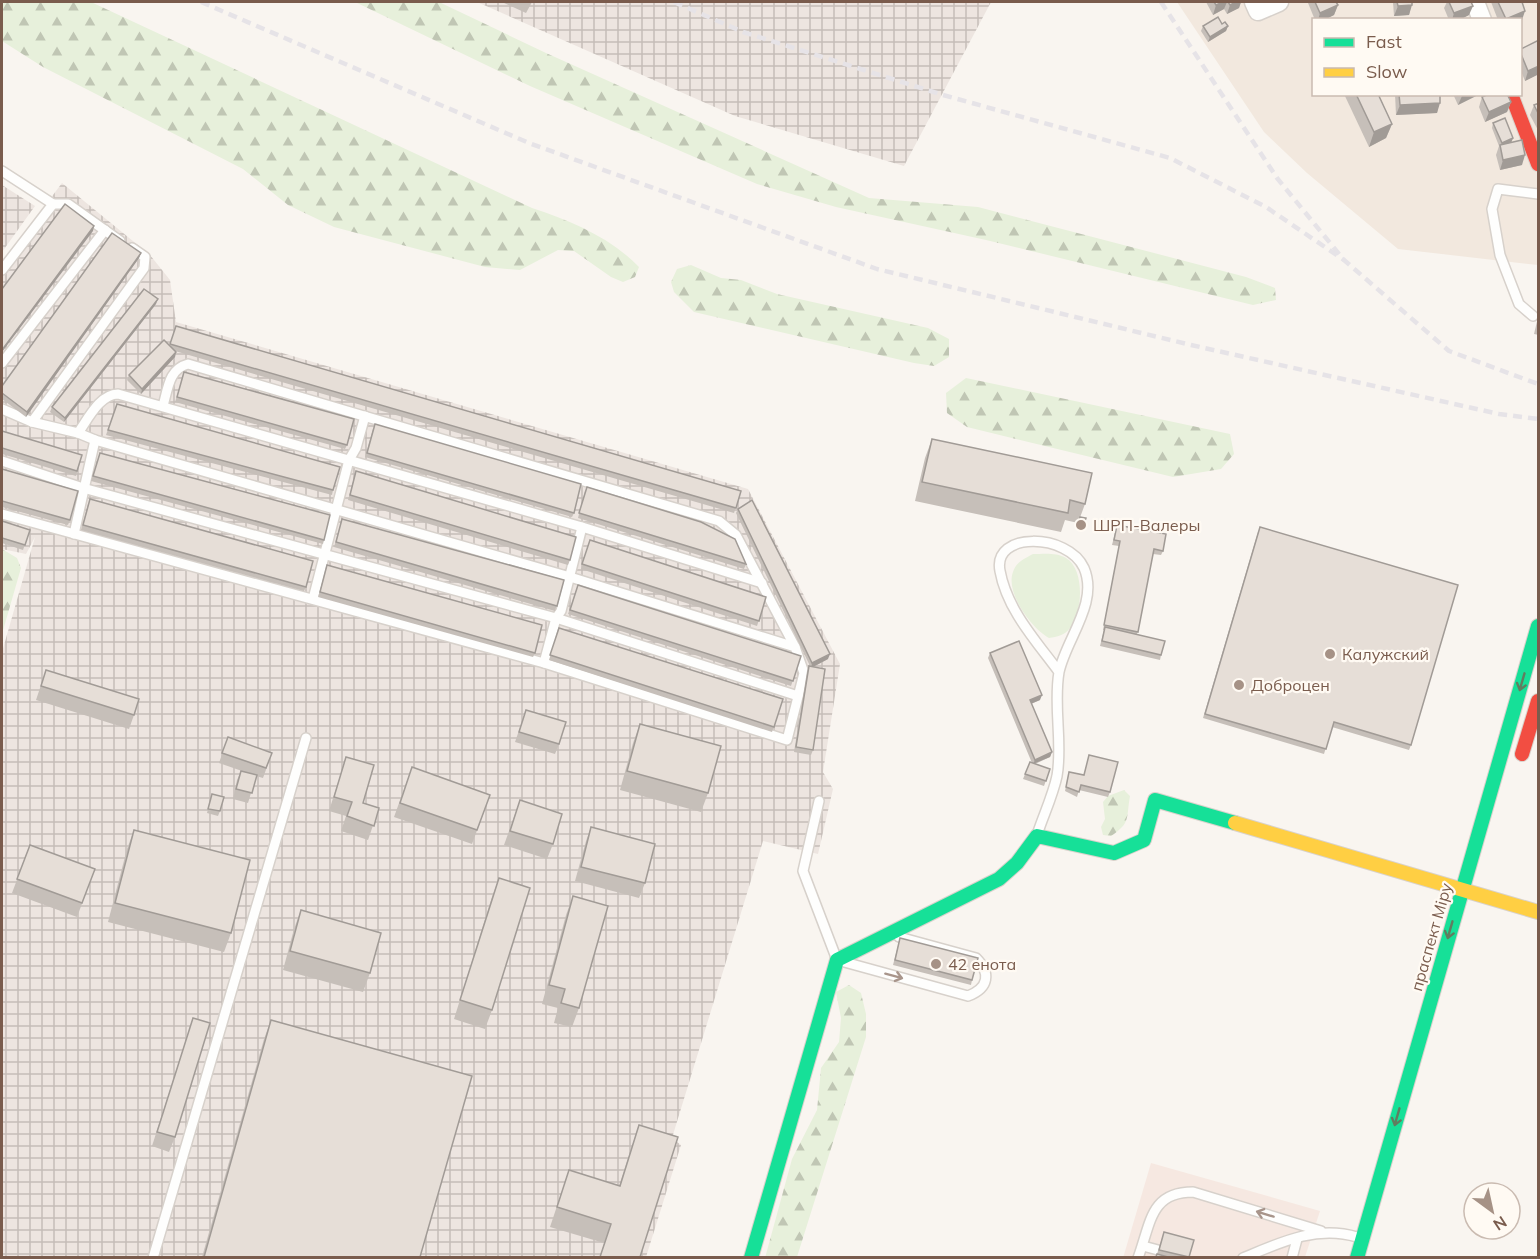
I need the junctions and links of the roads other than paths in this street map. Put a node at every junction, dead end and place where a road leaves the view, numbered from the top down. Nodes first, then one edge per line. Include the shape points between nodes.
1 (1280, 2) edge
2 (1475, 2) edge
3 (1256, 6) edge
4 (1481, 18) edge
5 (1512, 96) edge
6 (1539, 164) edge
7 (2, 171) edge
8 (1539, 194) edge
9 (53, 204) junction
10 (105, 230) junction
11 (2, 270) edge
12 (1533, 316) dead end
13 (2, 363) edge
14 (163, 406) junction
15 (2, 409) edge
16 (365, 416) junction
17 (32, 422) junction
18 (78, 433) junction
19 (95, 440) junction
20 (349, 460) junction
21 (2, 461) edge
22 (83, 488) junction
23 (336, 509) junction
24 (2, 514) edge
25 (582, 527) junction
26 (74, 534) junction
27 (325, 553) junction
28 (570, 577) junction
29 (762, 583) junction
30 (313, 599) junction
31 (556, 618) junction
32 (1539, 626) edge
33 (795, 647) junction
34 (544, 663) junction
35 (1059, 672) junction
36 (798, 696) junction
37 (1539, 701) edge
38 (306, 738) dead end
39 (1519, 765) dead end
40 (819, 801) dead end
41 (1036, 836) junction
42 (1461, 890) junction
43 (1539, 912) edge
44 (888, 934) junction
45 (837, 960) junction
46 (1321, 1231) junction
47 (1297, 1239) junction
48 (1363, 1239) junction
49 (1143, 1246) junction
50 (1158, 1250) edge
51 (1262, 1253) edge
52 (153, 1257) edge
53 (751, 1257) edge
54 (1138, 1257) edge
55 (1243, 1257) edge
56 (1292, 1257) edge
57 (1357, 1257) edge

1 - 3 street
2 - 4 street
5 - 6 street
7 - 9 lane
8 - 12 lane via 1498,189 1492,209 1500,255 1519,304
9 - 10 lane via 68,204
9 - 11 lane
10 - 13 lane
10 - 17 lane via 145,257 144,268
14 - 16 lane via 172,373 188,364
14 - 18 lane via 110,394
14 - 20 lane
15 - 17 lane
16 - 20 lane
16 - 29 lane via 719,521 736,535
17 - 18 lane
18 - 19 lane
19 - 22 lane
19 - 23 lane
20 - 23 lane
20 - 25 lane
21 - 22 lane
22 - 26 lane
22 - 27 lane
23 - 27 lane
23 - 28 lane
24 - 26 lane
25 - 28 lane
25 - 29 lane
26 - 30 lane
27 - 30 lane
27 - 31 lane
28 - 31 lane
28 - 33 lane
29 - 33 lane
30 - 34 lane
31 - 34 lane
31 - 36 lane
32 -> 42 street, праспект Міру
33 - 36 lane via 804,666
34 - 36 lane via 787,740
35 - 35 lane via 1088,596 1084,569 1059,544 1020,541 1005,551 999,569 1016,613
35 - 41 lane via 1057,776
37 - 39 street
38 - 52 lane
40 - 45 lane via 802,871
41 - 42 street via 1114,853 1144,840 1155,800
41 - 44 street via 1017,863 999,879
42 - 43 street
42 -> 48 street, праспект Міру
44 - 45 street
45 -> 44 lane via 968,996 984,986 985,966 976,957
45 - 53 street
46 - 47 lane
46 - 48 lane
46 -> 49 lane via 1193,1192 1177,1192 1165,1197 1156,1208
47 - 51 lane
47 - 56 lane
48 - 57 street, праспект Міру
49 - 50 lane
49 - 54 lane
51 - 55 lane

